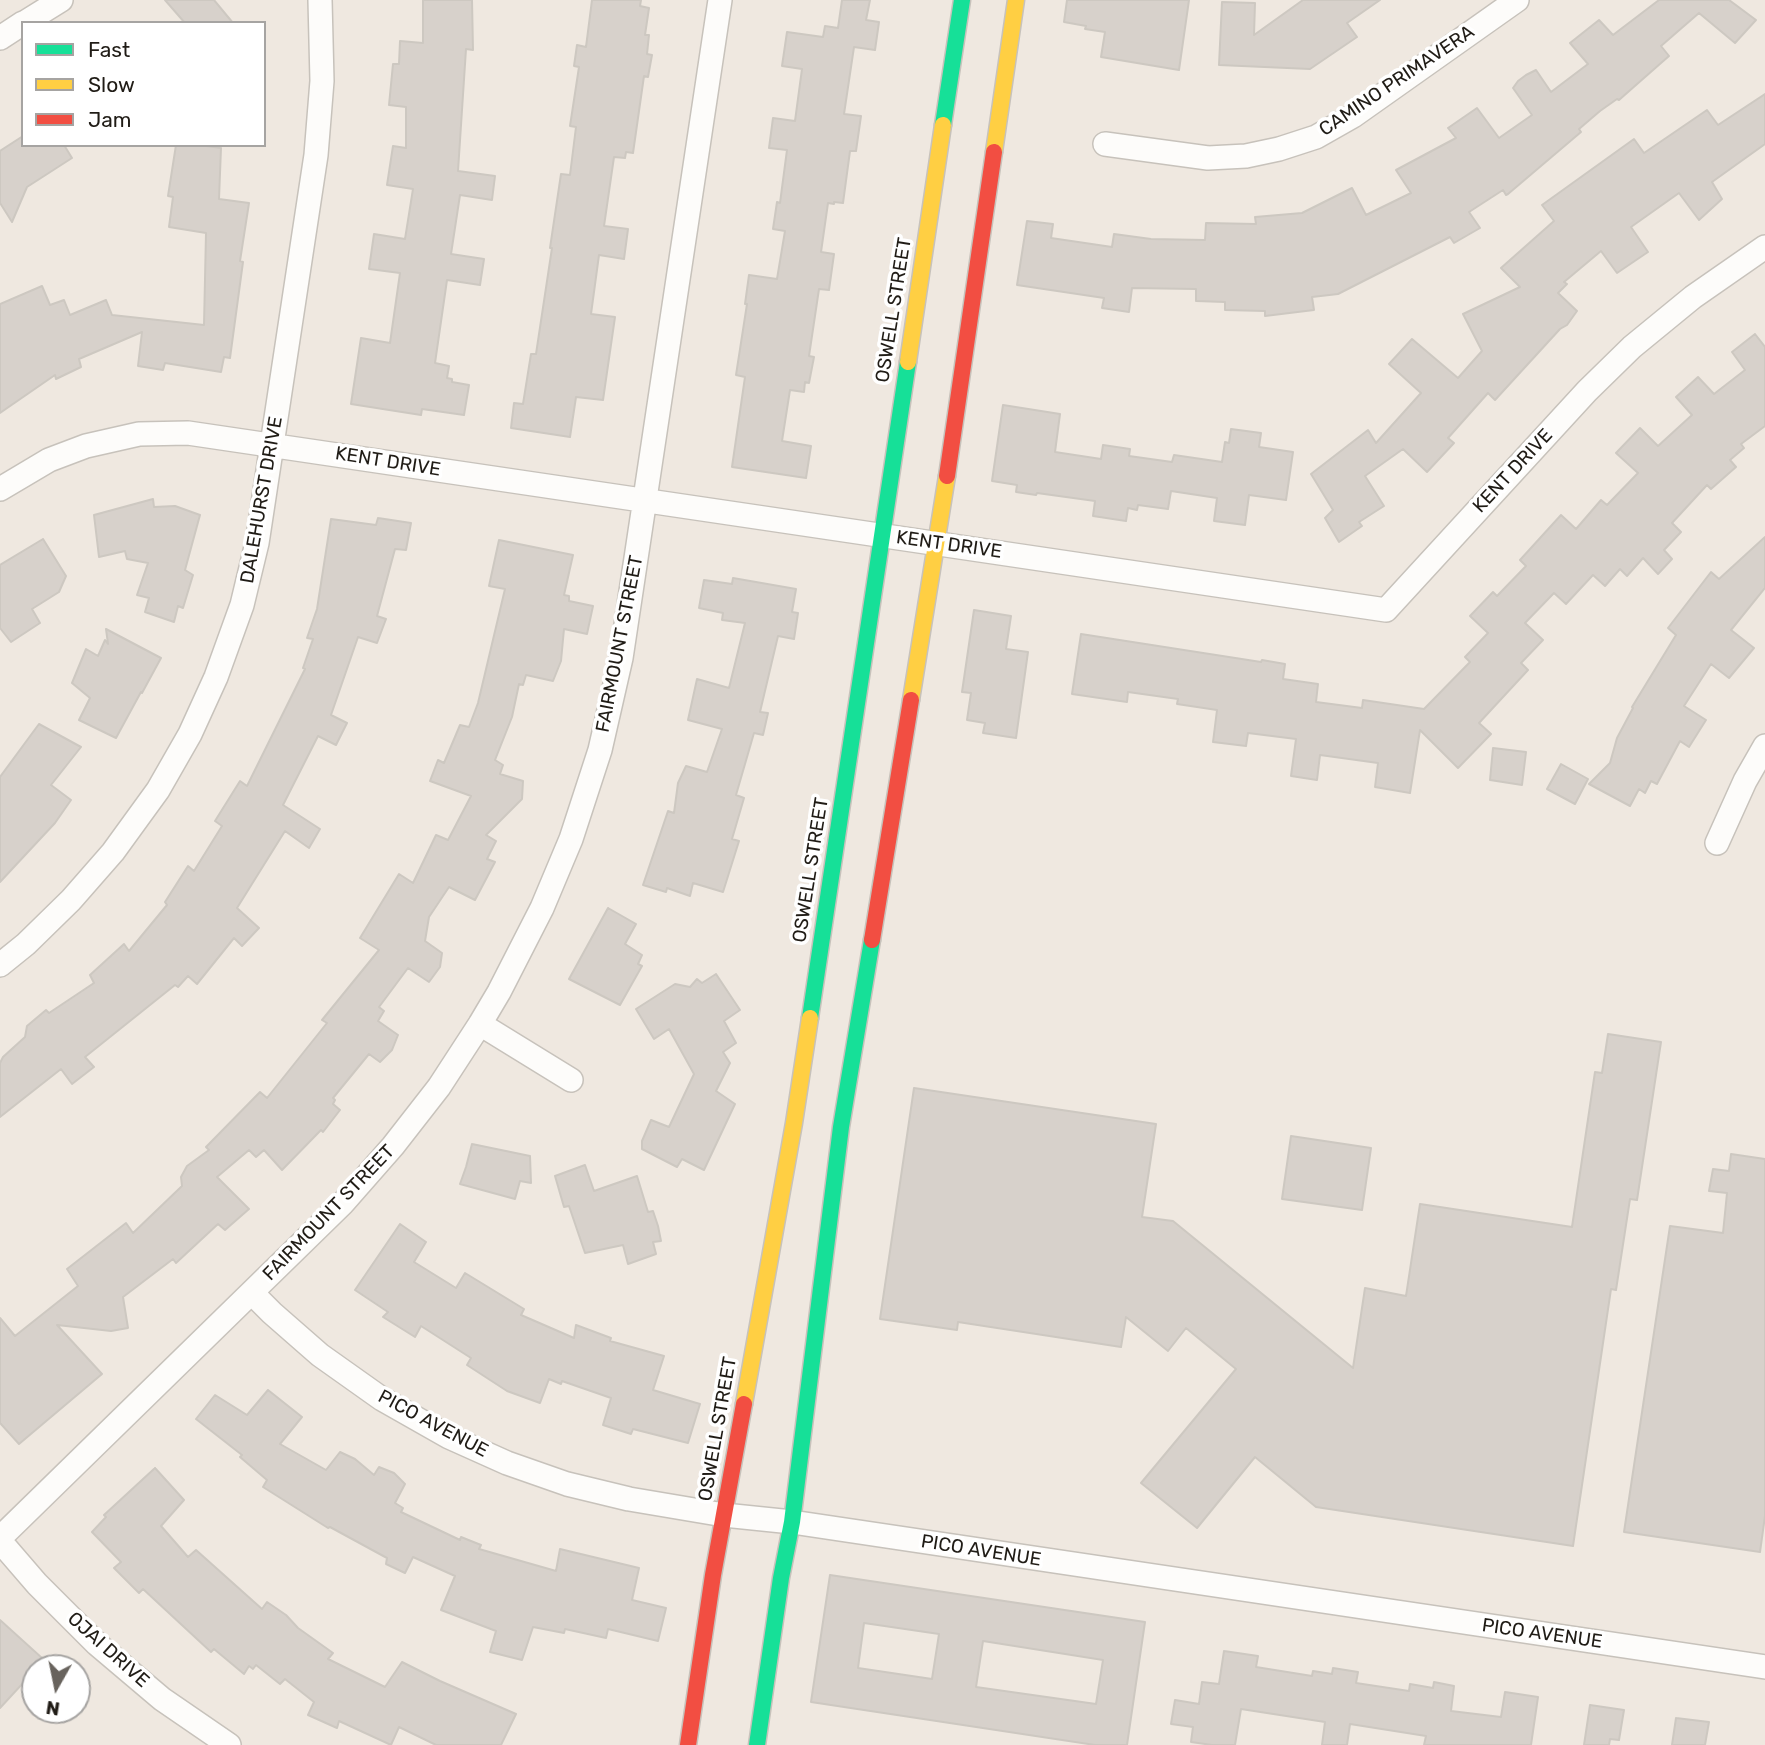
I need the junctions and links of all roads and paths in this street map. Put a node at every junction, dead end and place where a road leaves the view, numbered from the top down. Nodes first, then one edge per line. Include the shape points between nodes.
1 (61, 0) edge
2 (320, 0) edge
3 (720, 0) edge
4 (962, 0) edge
5 (1016, 0) edge
6 (1517, 0) edge
7 (26, 21) edge
8 (21, 24) edge
9 (0, 37) edge
10 (1105, 144) dead end
11 (1765, 247) edge
12 (273, 445) junction
13 (0, 489) edge
14 (645, 500) junction
15 (882, 535) junction
16 (937, 543) junction
17 (1765, 746) edge
18 (1717, 843) dead end
19 (0, 965) edge
20 (480, 1024) junction
21 (571, 1080) dead end
22 (252, 1293) junction
23 (724, 1515) junction
24 (793, 1522) junction
25 (0, 1539) edge
26 (1765, 1667) edge
27 (229, 1745) edge
28 (688, 1745) edge
29 (757, 1745) edge

1 - 7 street
2 - 12 street, DALEHURST DRIVE via 322,81 316,155
3 - 14 street, FAIRMOUNT STREET
4 - 15 main road, OSWELL STREET
5 - 16 main road
6 - 10 street, CAMINO PRIMAVERA via 1353,116 1315,137 1246,156 1208,158
8 - 9 street
11 - 16 street, KENT DRIVE via 1693,297 1587,391 1386,610
12 - 13 street, KENT DRIVE via 188,433 139,434 49,460
12 - 14 street, KENT DRIVE
12 - 19 street, DALEHURST DRIVE via 242,604 190,734 113,852 71,900
14 - 15 street, KENT DRIVE
14 - 20 street, FAIRMOUNT STREET via 621,658 600,750 542,908
15 - 16 street, KENT DRIVE
15 - 23 main road, OSWELL STREET via 794,1123
16 - 24 main road via 841,1127
17 - 18 street
20 - 21 street
20 - 22 street, FAIRMOUNT STREET via 393,1146
22 - 23 street, PICO AVENUE via 320,1355 382,1399 449,1437 568,1484
22 - 25 street, FAIRMOUNT STREET
23 - 24 street, PICO AVENUE
23 - 28 main road, OSWELL STREET
24 - 26 street, PICO AVENUE
24 - 29 main road
25 - 27 street, OJAI DRIVE via 97,1644 162,1699

